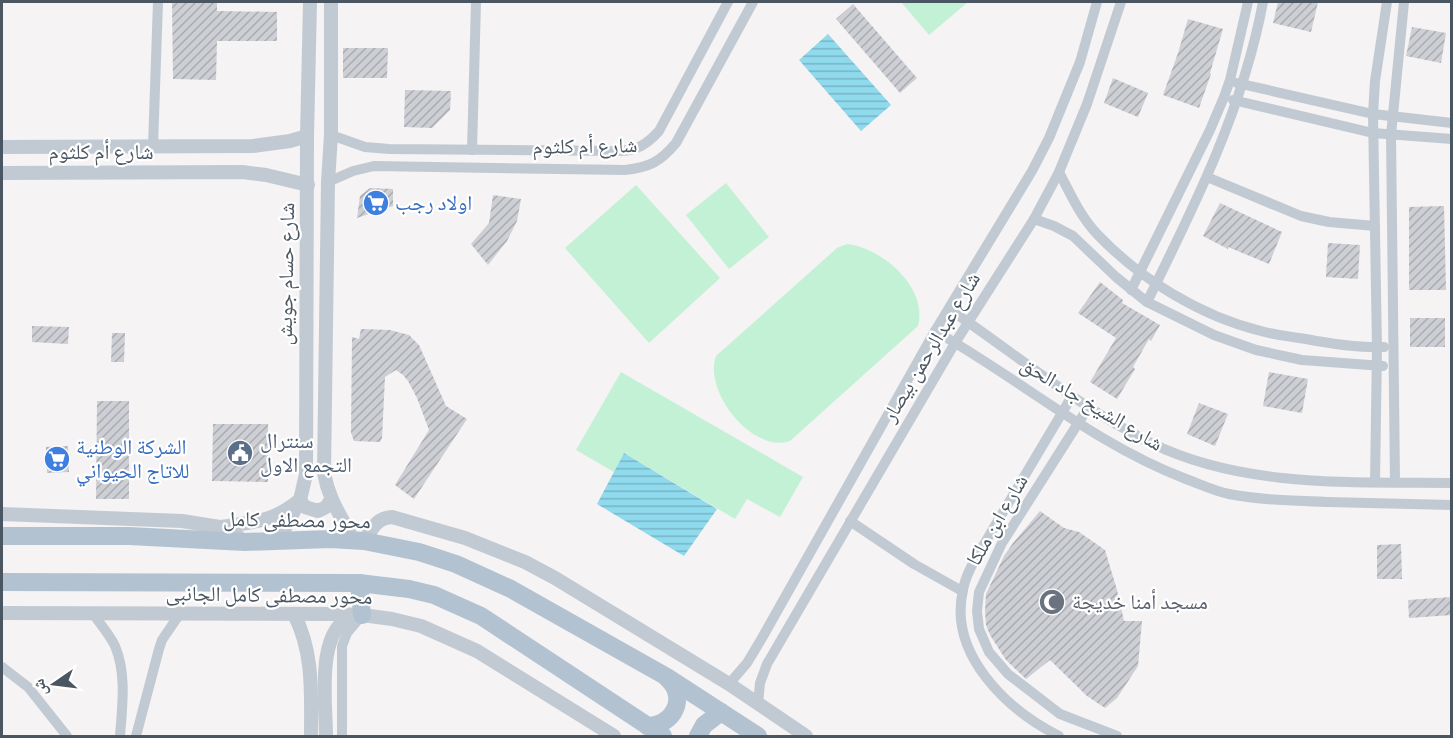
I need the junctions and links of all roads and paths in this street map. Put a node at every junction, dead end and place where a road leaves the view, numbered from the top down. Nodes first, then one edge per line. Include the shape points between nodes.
1 (158, 2) edge
2 (310, 2) edge
3 (331, 2) edge
4 (476, 2) edge
5 (728, 2) edge
6 (753, 2) edge
7 (1097, 2) edge
8 (1120, 2) edge
9 (1248, 2) edge
10 (1263, 2) edge
11 (1387, 2) edge
12 (1404, 2) edge
13 (1230, 80) junction
14 (1242, 85) junction
15 (1224, 97) junction
16 (1237, 102) junction
17 (1373, 114) junction
18 (1392, 118) junction
19 (1452, 123) edge
20 (1373, 133) junction
21 (331, 135) junction
22 (1391, 135) junction
23 (307, 136) junction
24 (1452, 139) edge
25 (153, 146) junction
26 (2, 147) edge
27 (554, 149) junction
28 (472, 150) junction
29 (554, 169) junction
30 (2, 172) edge
31 (1059, 172) junction
32 (1207, 177) junction
33 (328, 182) junction
34 (308, 185) junction
35 (1034, 219) junction
36 (1375, 226) junction
37 (1140, 272) junction
38 (1156, 283) junction
39 (1131, 290) junction
40 (1147, 302) junction
41 (949, 309) junction
42 (968, 322) junction
43 (935, 331) junction
44 (955, 343) junction
45 (326, 345) junction
46 (306, 346) junction
47 (1393, 347) junction
48 (1377, 348) junction
49 (1377, 366) junction
50 (1393, 366) junction
51 (1072, 396) junction
52 (1089, 406) junction
53 (1061, 413) junction
54 (1079, 423) junction
55 (1374, 482) junction
56 (1395, 482) junction
57 (1452, 483) edge
58 (300, 500) junction
59 (331, 500) junction
60 (1452, 505) edge
61 (2, 514) edge
62 (850, 521) junction
63 (221, 527) junction
64 (2, 536) edge
65 (358, 540) junction
66 (278, 541) junction
67 (245, 542) junction
68 (977, 556) junction
69 (992, 562) junction
70 (2, 582) edge
71 (359, 583) junction
72 (962, 591) junction
73 (2, 613) edge
74 (294, 614) junction
75 (94, 615) junction
76 (179, 615) junction
77 (362, 615) junction
78 (2, 667) edge
79 (667, 677) junction
80 (729, 684) junction
81 (758, 704) junction
82 (721, 712) junction
83 (647, 726) junction
84 (67, 736) edge
85 (120, 736) edge
86 (136, 736) edge
87 (311, 736) edge
88 (326, 736) edge
89 (342, 736) edge
90 (614, 736) edge
91 (663, 736) edge
92 (698, 736) edge
93 (758, 736) edge
94 (806, 736) edge
95 (1059, 736) edge
96 (1117, 736) edge

1 - 25 street
2 - 23 street, شارع حسام جويش
3 - 21 street, شارع حسام جويش
4 - 28 street
5 - 27 street, شارع أم كلثوم via 650,141 641,148 621,151
6 - 29 street, شارع أم كلثوم via 676,143 664,157 625,170
7 - 41 street, شارع عبدالرحمن بيصار via 1080,62 1049,138
8 - 31 street, شارع عبدالرحمن بيصار via 1087,104
9 - 13 street
10 - 14 street
11 - 17 street
12 - 18 street
13 - 14 street
13 - 15 street
14 - 16 street
14 - 17 street
15 - 16 street
15 - 37 street
16 - 20 street
16 - 32 street
17 - 18 street
17 - 20 street
18 - 19 street
18 - 22 street
20 - 22 street
20 - 36 street
21 - 28 street, شارع أم كلثوم via 365,147
21 - 33 street, شارع حسام جويش
22 - 24 street
22 - 47 street
23 - 25 street, شارع أم كلثوم via 253,146
23 - 34 street, شارع حسام جويش
25 - 26 street, شارع أم كلثوم
27 - 28 street, شارع أم كلثوم
27 - 29 street
29 - 33 street, شارع أم كلثوم via 374,166
30 - 34 street, شارع أم كلثوم via 242,172
31 - 35 street, شارع عبدالرحمن بيصار
31 - 37 street via 1096,234
32 - 36 street via 1301,216
32 - 38 street
33 - 45 street, شارع حسام جويش
34 - 46 street, شارع حسام جويش
35 - 39 street via 1073,236
35 - 42 street, شارع عبدالرحمن بيصار
36 - 48 street
37 - 38 street
37 - 39 street
38 - 40 street
38 - 48 street via 1195,306 1261,331
39 - 40 street
40 - 49 street via 1214,335 1256,350 1302,360
41 - 42 street, شارع الشيخ جاد الحق
41 - 43 street, شارع عبدالرحمن بيصار
42 - 44 street, شارع عبدالرحمن بيصار
42 - 51 street, شارع الشيخ جاد الحق
43 - 44 street, شارع الشيخ جاد الحق
43 - 80 street, شارع عبدالرحمن بيصار via 762,638
44 - 53 street, شارع الشيخ جاد الحق
44 - 62 street, شارع عبدالرحمن بيصار
45 - 46 street
45 - 59 street, شارع حسام جويش via 324,473
46 - 58 street, شارع حسام جويش via 306,474
47 - 48 street
47 - 50 street
48 - 49 street
49 - 50 street
49 - 55 street
50 - 56 street
51 - 52 street, شارع الشيخ جاد الحق
51 - 53 street, شارع ابن ملكا
52 - 54 street, شارع ابن ملكا
52 - 55 street, شارع الشيخ جاد الحق via 1152,444 1234,472
53 - 54 street, شارع الشيخ جاد الحق
53 - 68 street, شارع ابن ملكا
54 - 60 street, شارع الشيخ جاد الحق via 1144,462 1227,494 1306,501
54 - 69 street, شارع ابن ملكا
55 - 56 street, شارع الشيخ جاد الحق
56 - 57 street, شارع الشيخ جاد الحق
58 - 59 street via 313,511 322,510
58 - 63 street via 273,518
58 - 66 street, شارع حسام جويش
59 - 65 street, شارع حسام جويش
61 - 63 street via 182,521
62 - 72 street
62 - 81 street, شارع عبدالرحمن بيصار via 767,664
63 - 67 street
64 - 67 main road, محور مصطفى كامل via 129,536
65 - 66 main road, محور مصطفى كامل
65 - 79 main road, محور مصطفى كامل via 419,552 483,575
65 - 80 street via 377,522 392,518 493,548 555,578
66 - 67 main road, محور مصطفى كامل
68 - 69 street
68 - 72 street, شارع ابن ملكا
69 - 96 street, شارع ابن ملكا via 979,592 977,611 989,652 1008,674 1060,714
70 - 71 main road
71 - 77 main road
71 - 83 main road via 426,593 481,616
72 - 95 street, شارع ابن ملكا via 964,636 974,662 993,687 1019,710
73 - 75 street, محور مصطفى كامل الجانبى
74 - 76 street, محور مصطفى كامل الجانبى
74 - 77 street, محور مصطفى كامل الجانبى
74 - 87 street via 309,660
75 - 76 street, محور مصطفى كامل الجانبى
75 - 85 street via 115,645 121,662
76 - 86 street via 162,640
77 - 88 street via 339,624 329,643
77 - 89 street via 342,646
77 - 90 street, محور مصطفى كامل الجانبى via 421,626 477,651
78 - 84 street via 28,687
79 - 82 main road, محور مصطفى كامل
79 - 83 main road via 677,692 675,711 667,721
80 - 81 street
81 - 94 street
82 - 92 main road via 704,725
82 - 93 main road, محور مصطفى كامل
83 - 91 main road

